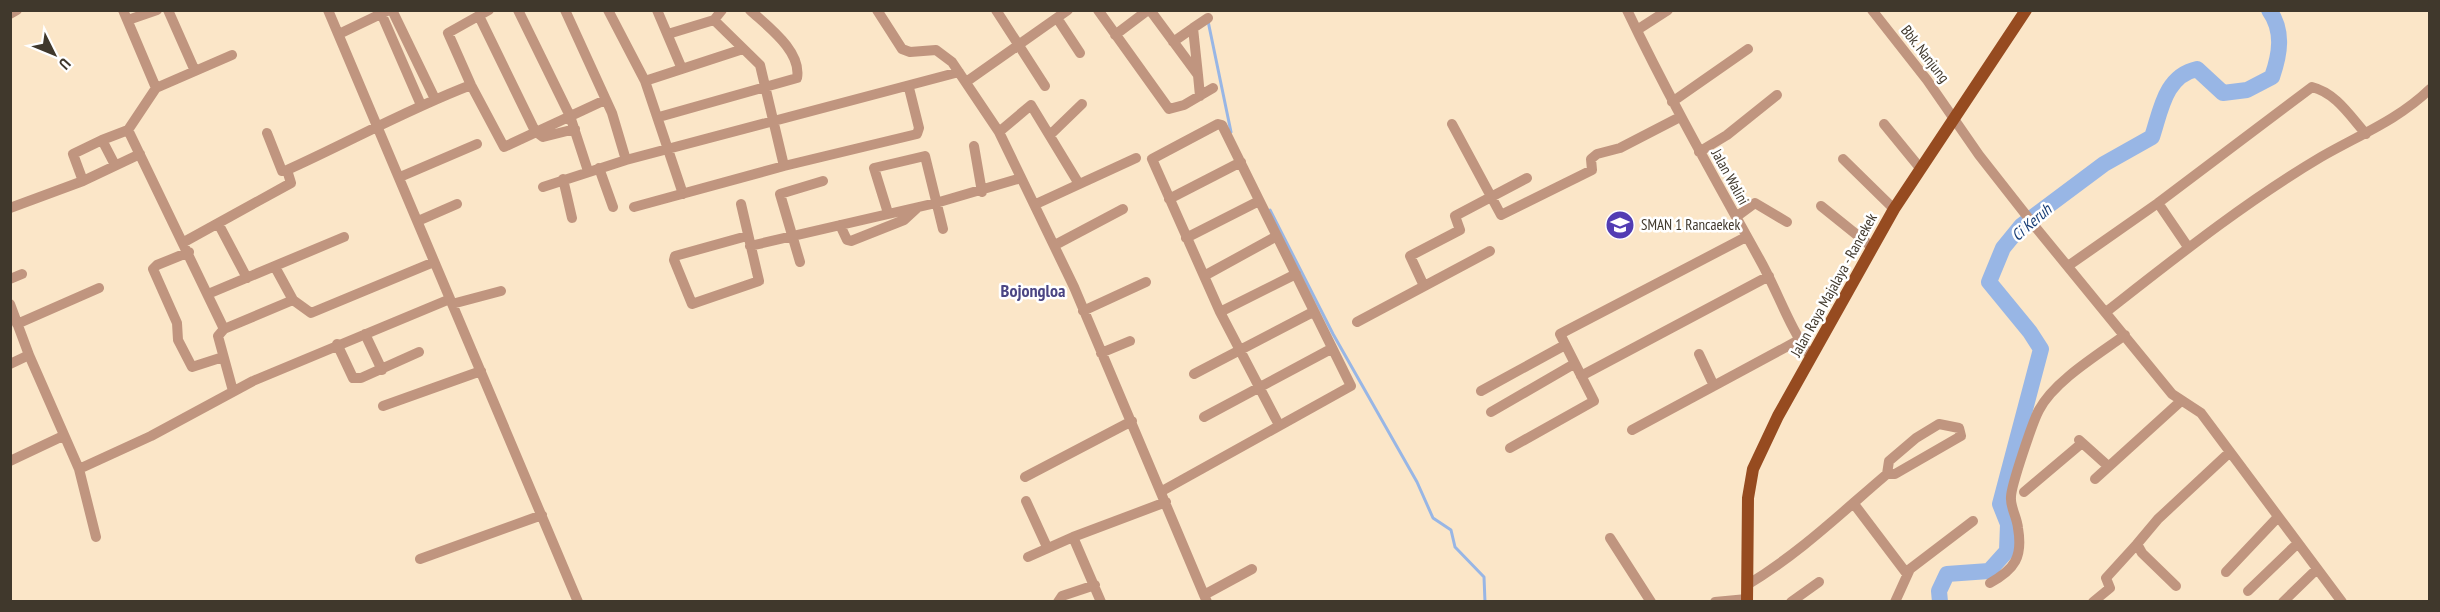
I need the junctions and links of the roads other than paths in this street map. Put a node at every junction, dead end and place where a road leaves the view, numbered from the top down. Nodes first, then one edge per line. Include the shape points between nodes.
1 (17, 10) edge
2 (157, 10) edge
3 (168, 10) edge
4 (328, 10) edge
5 (489, 10) edge
6 (518, 10) edge
7 (565, 10) edge
8 (608, 10) edge
9 (657, 10) edge
10 (722, 10) edge
11 (750, 10) edge
12 (877, 10) edge
13 (996, 10) edge
14 (1068, 10) edge
15 (1098, 10) edge
16 (1149, 10) edge
17 (1627, 10) edge
18 (1668, 10) edge
19 (1872, 10) edge
20 (2026, 10) edge
21 (387, 12) edge
22 (10, 14) edge
23 (125, 15) edge
24 (479, 16) junction
25 (1057, 18) junction
26 (1208, 18) dead end
27 (714, 20) junction
28 (1193, 28) junction
29 (1637, 30) junction
30 (339, 34) junction
31 (668, 34) junction
32 (1116, 35) junction
33 (1173, 42) junction
34 (1017, 46) junction
35 (743, 49) junction
36 (1748, 49) dead end
37 (1080, 53) dead end
38 (232, 55) dead end
39 (682, 69) junction
40 (195, 71) junction
41 (1198, 75) junction
42 (963, 77) junction
43 (645, 81) junction
44 (471, 85) junction
45 (765, 86) junction
46 (1045, 86) dead end
47 (156, 88) junction
48 (909, 88) junction
49 (1213, 88) dead end
50 (2430, 89) edge
51 (1777, 95) dead end
52 (1200, 96) junction
53 (435, 99) junction
54 (605, 100) junction
55 (1672, 102) junction
56 (1082, 104) dead end
57 (422, 105) junction
58 (570, 116) junction
59 (659, 117) junction
60 (1680, 117) junction
61 (1954, 117) junction
62 (775, 122) junction
63 (1452, 124) dead end
64 (1884, 124) dead end
65 (379, 128) junction
66 (575, 129) junction
67 (128, 130) junction
68 (535, 131) junction
69 (999, 132) junction
70 (267, 133) dead end
71 (1051, 134) junction
72 (2366, 134) junction
73 (102, 140) junction
74 (477, 144) dead end
75 (974, 146) dead end
76 (669, 149) junction
77 (1699, 152) junction
78 (140, 154) junction
79 (1136, 158) dead end
80 (1843, 159) dead end
81 (626, 160) junction
82 (1241, 162) junction
83 (115, 165) junction
84 (784, 166) junction
85 (1920, 168) junction
86 (287, 170) junction
87 (594, 170) junction
88 (400, 177) junction
89 (1021, 178) junction
90 (1527, 178) dead end
91 (563, 179) junction
92 (823, 180) dead end
93 (83, 181) junction
94 (1079, 184) junction
95 (543, 187) dead end
96 (982, 192) junction
97 (683, 194) junction
98 (1491, 196) junction
99 (1169, 199) junction
100 (1259, 201) junction
101 (936, 203) junction
102 (2158, 203) junction
103 (457, 204) dead end
104 (741, 204) dead end
105 (1036, 204) junction
106 (1821, 206) dead end
107 (613, 207) dead end
108 (634, 207) dead end
109 (918, 207) junction
110 (10, 208) edge
111 (1123, 209) dead end
112 (1894, 209) junction
113 (888, 213) junction
114 (1736, 217) junction
115 (573, 218) dead end
116 (418, 221) junction
117 (1787, 222) dead end
118 (219, 225) junction
119 (840, 225) junction
120 (943, 229) dead end
121 (792, 236) junction
122 (344, 237) dead end
123 (1277, 237) junction
124 (1746, 237) junction
125 (1186, 238) junction
126 (748, 241) junction
127 (1055, 245) junction
128 (186, 247) junction
129 (1872, 247) junction
130 (2188, 247) junction
131 (1490, 251) dead end
132 (434, 262) junction
133 (800, 262) dead end
134 (275, 267) junction
135 (2068, 267) junction
136 (22, 274) dead end
137 (1296, 274) junction
138 (1204, 276) junction
139 (1769, 276) junction
140 (247, 278) junction
141 (10, 279) edge
142 (1146, 282) dead end
143 (1424, 286) junction
144 (99, 288) dead end
145 (501, 291) dead end
146 (208, 294) junction
147 (293, 300) junction
148 (451, 302) junction
149 (10, 304) edge
150 (1083, 311) junction
151 (1220, 312) junction
152 (1313, 312) junction
153 (2106, 312) junction
154 (1357, 322) dead end
155 (17, 324) junction
156 (224, 329) junction
157 (365, 334) junction
158 (2124, 335) junction
159 (1798, 340) junction
160 (1130, 341) dead end
161 (337, 344) junction
162 (1565, 345) junction
163 (1331, 349) junction
164 (1239, 351) junction
165 (419, 352) dead end
166 (1101, 353) junction
167 (1699, 354) dead end
168 (29, 355) junction
169 (223, 357) junction
170 (1811, 357) junction
171 (10, 364) edge
172 (1574, 364) junction
173 (382, 370) junction
174 (481, 371) junction
175 (1194, 374) dead end
176 (1581, 376) junction
177 (1714, 386) junction
178 (1258, 387) junction
179 (233, 391) junction
180 (1481, 391) dead end
181 (2181, 401) junction
182 (383, 406) dead end
183 (1491, 412) dead end
184 (1204, 417) dead end
185 (1132, 421) junction
186 (1279, 425) junction
187 (1632, 430) dead end
188 (63, 436) junction
189 (1510, 448) dead end
190 (2230, 452) junction
191 (10, 461) edge
192 (2108, 466) junction
193 (78, 469) junction
194 (2018, 472) junction
195 (1887, 474) junction
196 (1025, 477) dead end
197 (2095, 479) dead end
198 (2032, 483) junction
199 (1162, 490) junction
200 (2024, 492) dead end
201 (1026, 501) dead end
202 (1166, 502) junction
203 (1854, 504) junction
204 (542, 515) junction
205 (2278, 517) junction
206 (1973, 521) dead end
207 (96, 537) dead end
208 (1073, 537) junction
209 (1610, 537) dead end
210 (2137, 544) junction
211 (2297, 544) junction
212 (1047, 548) junction
213 (1028, 556) dead end
214 (420, 559) dead end
215 (1252, 569) dead end
216 (2317, 569) junction
217 (2226, 572) dead end
218 (1907, 574) junction
219 (1819, 582) dead end
220 (1990, 583) dead end
221 (1095, 585) junction
222 (1747, 585) junction
223 (2176, 586) dead end
224 (2248, 591) dead end
225 (1205, 598) edge
226 (1747, 600) edge
227 (578, 602) edge
228 (1058, 602) edge
229 (1101, 602) edge
230 (1651, 602) edge
231 (1715, 602) edge
232 (1791, 602) edge
233 (1894, 602) edge
234 (2093, 602) edge
235 (2283, 602) edge
236 (2342, 602) edge

1 - 22 street
2 - 23 street
3 - 40 street
4 - 30 street
5 - 24 street
6 - 58 street
7 - 54 street
8 - 43 street
9 - 31 street
10 - 27 street
11 - 45 street via 786,46 798,72 795,79
12 - 42 street via 902,49 936,50
13 - 34 street
14 - 25 street
15 - 32 street
16 - 32 street
16 - 33 street
17 - 29 street, Jalan Walini
18 - 29 street
19 - 61 street, Bbk. Nanjung
20 - 61 main road, Jalan Raya Majalaya - Rancekek
21 - 30 street
21 - 53 street
21 - 57 street
23 - 47 street
24 - 44 street via 448,33
24 - 68 street
25 - 34 street
25 - 37 street
26 - 28 street
27 - 31 street
27 - 35 street
28 - 33 street
28 - 41 street
29 - 55 street, Jalan Walini
30 - 65 street
31 - 39 street
32 - 52 street via 1169,109
33 - 41 street
34 - 42 street
34 - 46 street
35 - 39 street
35 - 45 street via 760,65
36 - 55 street
38 - 40 street
39 - 43 street
40 - 47 street
41 - 52 street
42 - 48 street
42 - 69 street
43 - 59 street
44 - 53 street
44 - 68 street via 504,147
45 - 59 street
45 - 62 street
47 - 67 street
48 - 62 street
48 - 84 street via 917,134
49 - 52 street
50 - 72 street via 2410,108
51 - 77 street
53 - 57 street
54 - 58 street
54 - 81 street
55 - 60 street, Jalan Walini
56 - 71 street
57 - 65 street
58 - 66 street
58 - 68 street
59 - 76 street
60 - 77 street, Jalan Walini
60 - 98 street via 1620,148 1597,154 1590,160 1592,170 1501,215
61 - 85 main road, Jalan Raya Majalaya - Rancekek
61 - 135 street, Bbk. Nanjung via 1979,155
62 - 76 street
62 - 84 street
63 - 98 street
64 - 85 street
65 - 86 street
65 - 88 street
66 - 68 street via 543,136
66 - 87 street
67 - 73 street
67 - 78 street
69 - 71 street via 1031,105
69 - 89 street
70 - 86 street via 282,171
71 - 94 street
72 - 102 street via 2339,102 2324,90 2312,87
72 - 130 street via 2322,157
73 - 83 street
73 - 93 street via 73,154
74 - 88 street
75 - 96 street
76 - 81 street
76 - 97 street
77 - 114 street, Jalan Walini
78 - 83 street
78 - 128 street
79 - 94 street
80 - 112 street
81 - 87 street
82 - 99 street
82 - 99 street via 1220,124 1165,151 1152,159
82 - 100 street
83 - 93 street
84 - 97 street
85 - 112 main road, Jalan Raya Majalaya - Rancekek
86 - 118 street via 289,186
87 - 91 street
87 - 107 street
88 - 116 street
89 - 96 street
89 - 105 street
90 - 98 street
91 - 95 street
91 - 115 street
92 - 121 street via 780,193
93 - 110 street
94 - 105 street
96 - 101 street
97 - 108 street
98 - 143 street via 1455,216 1460,230 1410,256
99 - 125 street
100 - 123 street
100 - 125 street
101 - 109 street
101 - 113 street via 924,156 874,168
101 - 120 street
102 - 130 street
102 - 135 street
103 - 116 street
104 - 126 street
105 - 127 street
106 - 129 street
109 - 113 street
109 - 119 street via 904,220 851,241
111 - 127 street
112 - 129 main road, Jalan Raya Majalaya - Rancekek
113 - 119 street
114 - 117 street via 1755,203
114 - 124 street, Jalan Walini
116 - 132 street
118 - 128 street
118 - 140 street
119 - 121 street
121 - 126 street
121 - 133 street
122 - 134 street
123 - 137 street
123 - 138 street
124 - 139 street, Jalan Walini
124 - 162 street via 1561,334
125 - 138 street
126 - 126 street via 758,283 692,304 675,256
127 - 150 street
128 - 146 street
128 - 169 street via 153,269 177,323 178,340 192,367
129 - 170 main road, Jalan Raya Majalaya - Rancekek
130 - 153 street
131 - 143 street
132 - 147 street via 316,313 306,312
132 - 148 street
134 - 140 street
134 - 147 street
135 - 153 street, Bbk. Nanjung
136 - 141 street
137 - 151 street
137 - 152 street
138 - 151 street
139 - 159 street, Jalan Walini
139 - 176 street
140 - 146 street
142 - 150 street
143 - 154 street
144 - 155 street
145 - 148 street
146 - 156 street
147 - 156 street
148 - 157 street
148 - 174 street
149 - 155 street
150 - 166 street
151 - 164 street
152 - 163 street
152 - 164 street
153 - 158 street, Bbk. Nanjung
155 - 168 street
156 - 169 street via 218,338
157 - 161 street
157 - 173 street
158 - 181 street, Bbk. Nanjung
158 - 194 street via 2056,389 2040,408
159 - 170 street, Jalan Walini
159 - 177 street
160 - 166 street
161 - 173 street via 353,378
161 - 179 street
162 - 172 street
162 - 180 street
163 - 178 street
163 - 186 street via 1351,384 1349,389
164 - 175 street
164 - 178 street
165 - 173 street
166 - 185 street
167 - 177 street
168 - 171 street
168 - 188 street
169 - 179 street
170 - 222 main road, Jalan Raya Majalaya - Rancekek via 1753,469 1748,498
172 - 176 street
172 - 183 street
174 - 182 street
174 - 204 street
176 - 189 street via 1593,404
177 - 187 street
178 - 184 street
178 - 186 street
179 - 193 street via 151,436
181 - 190 street, Bbk. Nanjung via 2201,413
181 - 192 street
185 - 196 street
185 - 199 street
186 - 199 street
188 - 191 street
188 - 193 street
190 - 205 street, Bbk. Nanjung
190 - 210 street via 2158,519
192 - 197 street
192 - 198 street via 2080,442
193 - 207 street
194 - 198 street
194 - 220 street via 2010,494 2018,528 2016,563
195 - 195 street via 1895,474 1961,436 1959,428 1939,424 1926,431 1888,461
195 - 203 street
198 - 200 street
199 - 202 street
201 - 212 street
202 - 208 street
202 - 225 street
203 - 218 street
203 - 222 street via 1785,562
204 - 214 street
204 - 227 street
205 - 211 street, Bbk. Nanjung
205 - 217 street
206 - 218 street
208 - 212 street
208 - 221 street
209 - 230 street
210 - 223 street
210 - 234 street via 2106,578 2110,588
211 - 216 street, Bbk. Nanjung
211 - 224 street
212 - 213 street
215 - 225 street
216 - 235 street
216 - 236 street, Bbk. Nanjung
218 - 233 street
219 - 232 street
221 - 228 street via 1062,596
221 - 229 street
222 - 226 main road, Jalan Raya Majalaya - Rancekek
226 - 231 street

